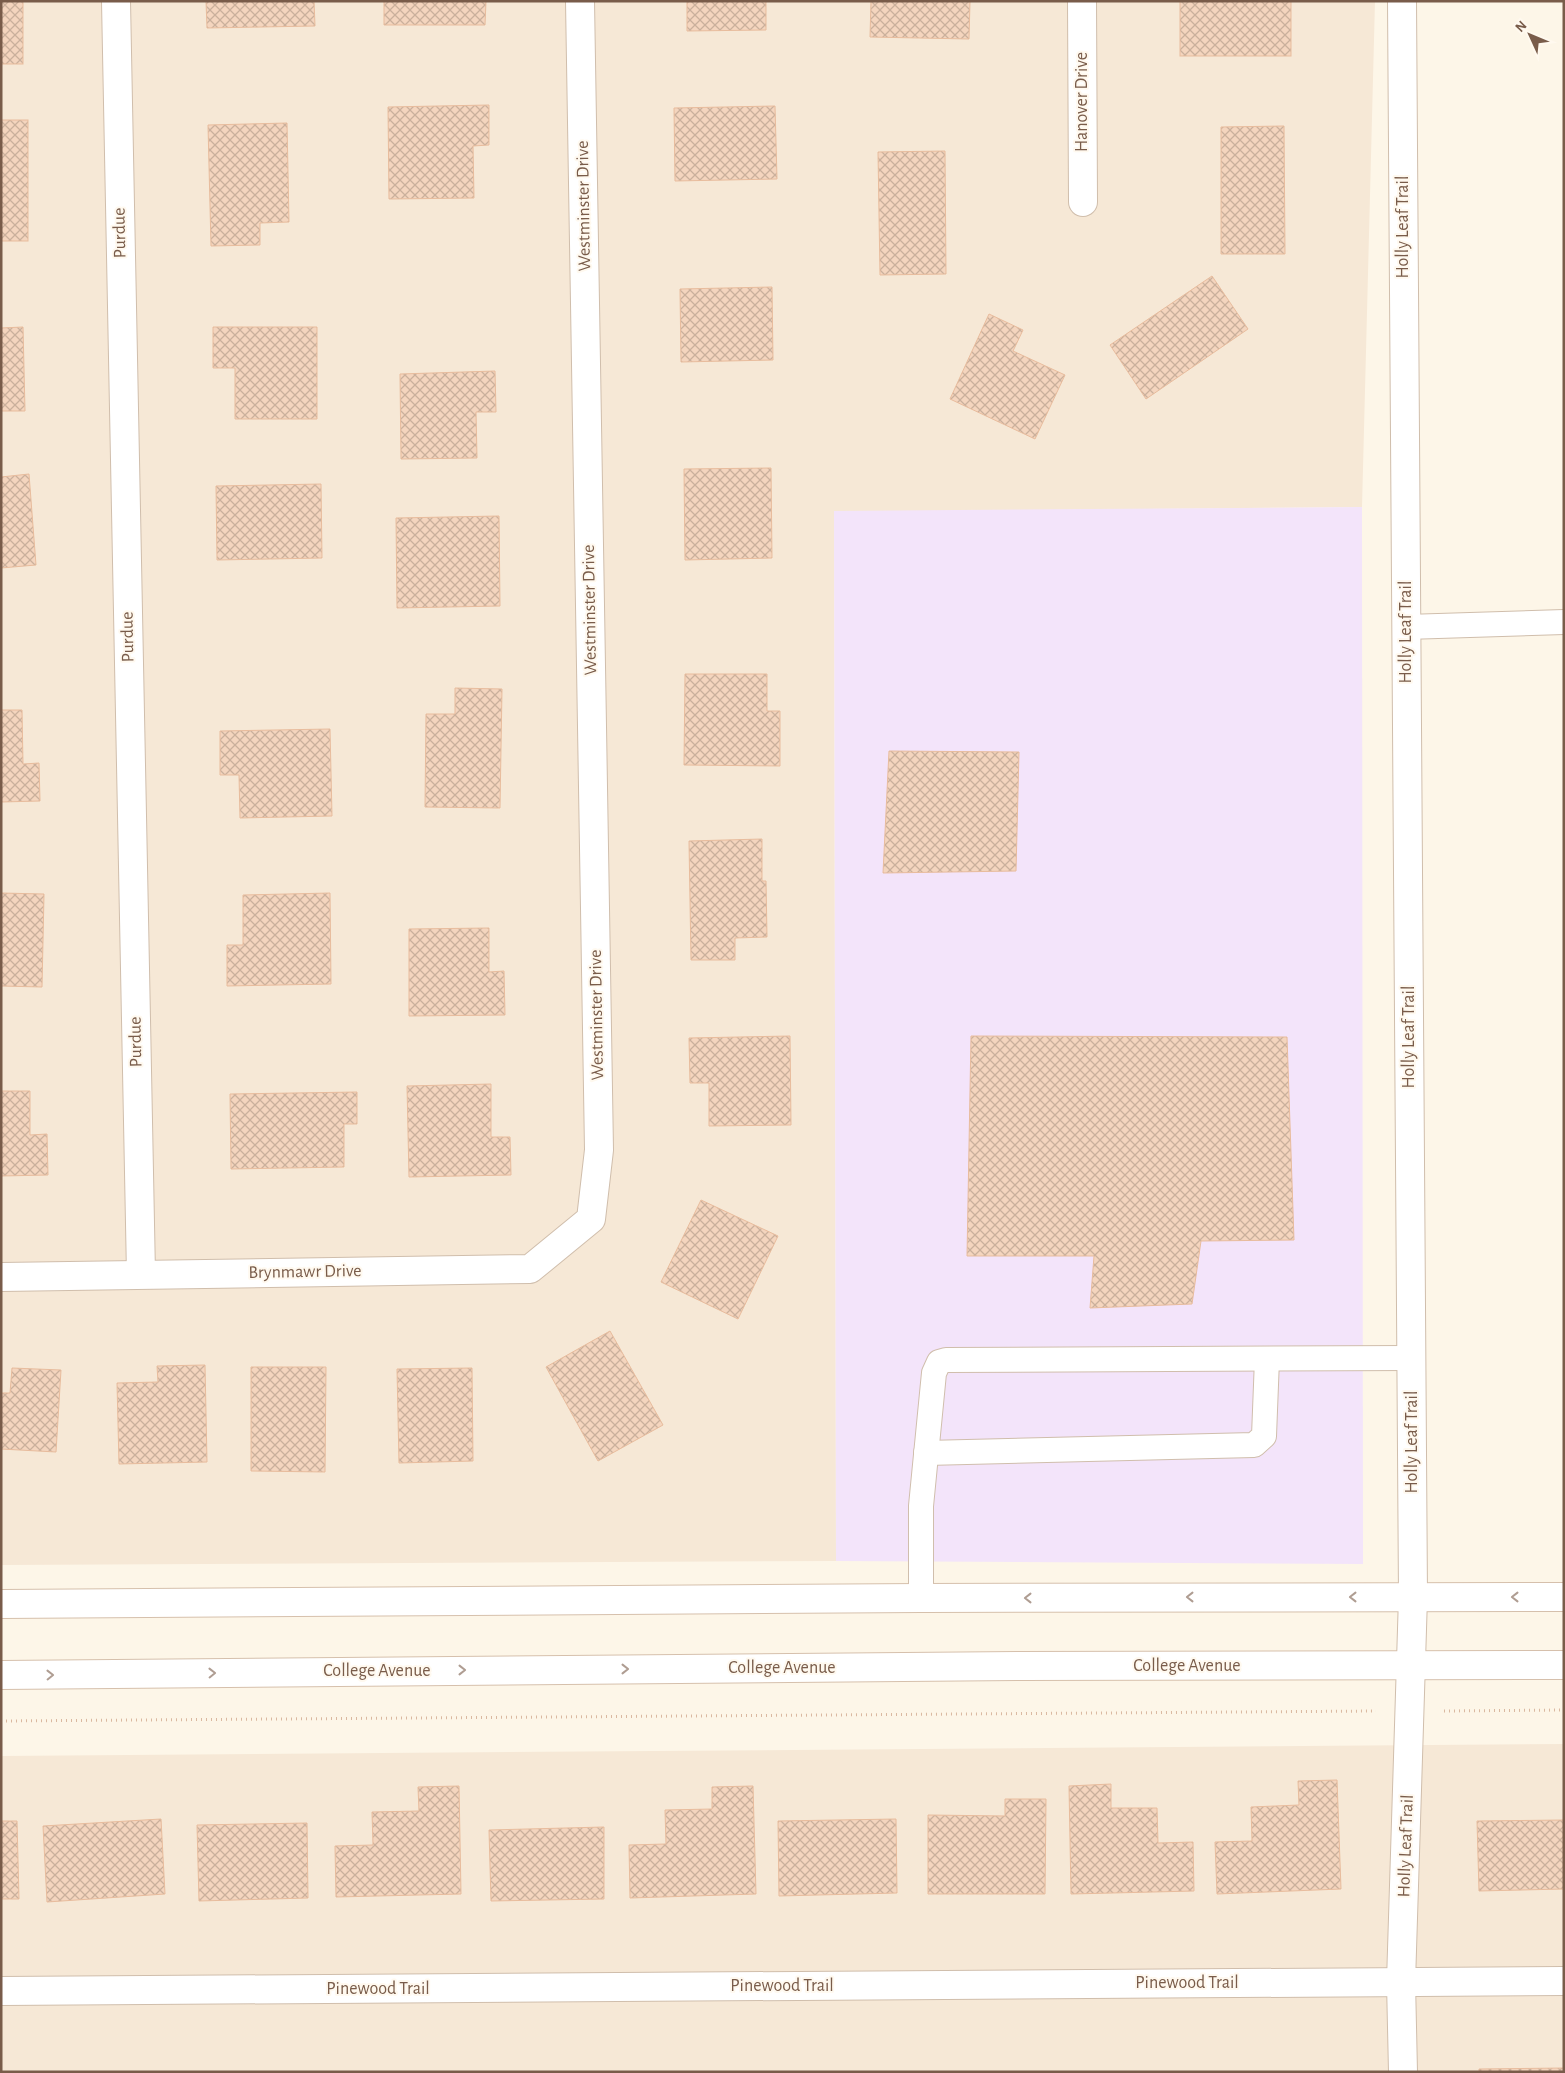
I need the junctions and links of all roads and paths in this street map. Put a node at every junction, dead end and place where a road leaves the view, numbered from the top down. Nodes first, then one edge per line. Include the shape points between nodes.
1 (116, 1) edge
2 (580, 1) edge
3 (1082, 1) edge
4 (1402, 1) edge
5 (1083, 202) dead end
6 (1564, 622) edge
7 (1406, 627) junction
8 (591, 1219) joint
9 (141, 1274) junction
10 (1, 1277) edge
11 (1411, 1358) junction
12 (1267, 1359) junction
13 (926, 1453) junction
14 (1413, 1597) junction
15 (1564, 1597) edge
16 (921, 1598) junction
17 (1, 1604) edge
18 (1413, 1665) junction
19 (1564, 1665) edge
20 (1, 1676) edge
21 (1564, 1710) edge
22 (1410, 1711) junction
23 (1, 1721) edge
24 (1564, 1981) edge
25 (1401, 1982) junction
26 (1, 1991) edge
27 (1403, 2072) edge

1 - 9 street, Purdue
2 - 8 street, Westminster Drive via 599,1150
3 - 5 street, Hanover Drive
4 - 7 street, Holly Leaf Trail
6 - 7 lane
7 - 11 street, Holly Leaf Trail
8 - 9 street, Brynmawr Drive via 530,1269
9 - 10 street, Brynmawr Drive
11 - 12 lane
11 - 14 street, Holly Leaf Trail
12 - 13 lane via 1264,1436 1254,1445
12 - 13 lane via 939,1362 934,1373
13 - 16 lane via 921,1506
15 -> 14 street
14 -> 16 street
14 - 18 street, Holly Leaf Trail
16 - 17 street
18 - 19 street, College Avenue
20 -> 18 street, College Avenue
18 - 22 street, Holly Leaf Trail
21 - 22 path
22 - 23 path
22 - 25 street, Holly Leaf Trail
24 - 25 street, Pinewood Trail
25 - 26 street, Pinewood Trail
25 - 27 street, Holly Leaf Trail

